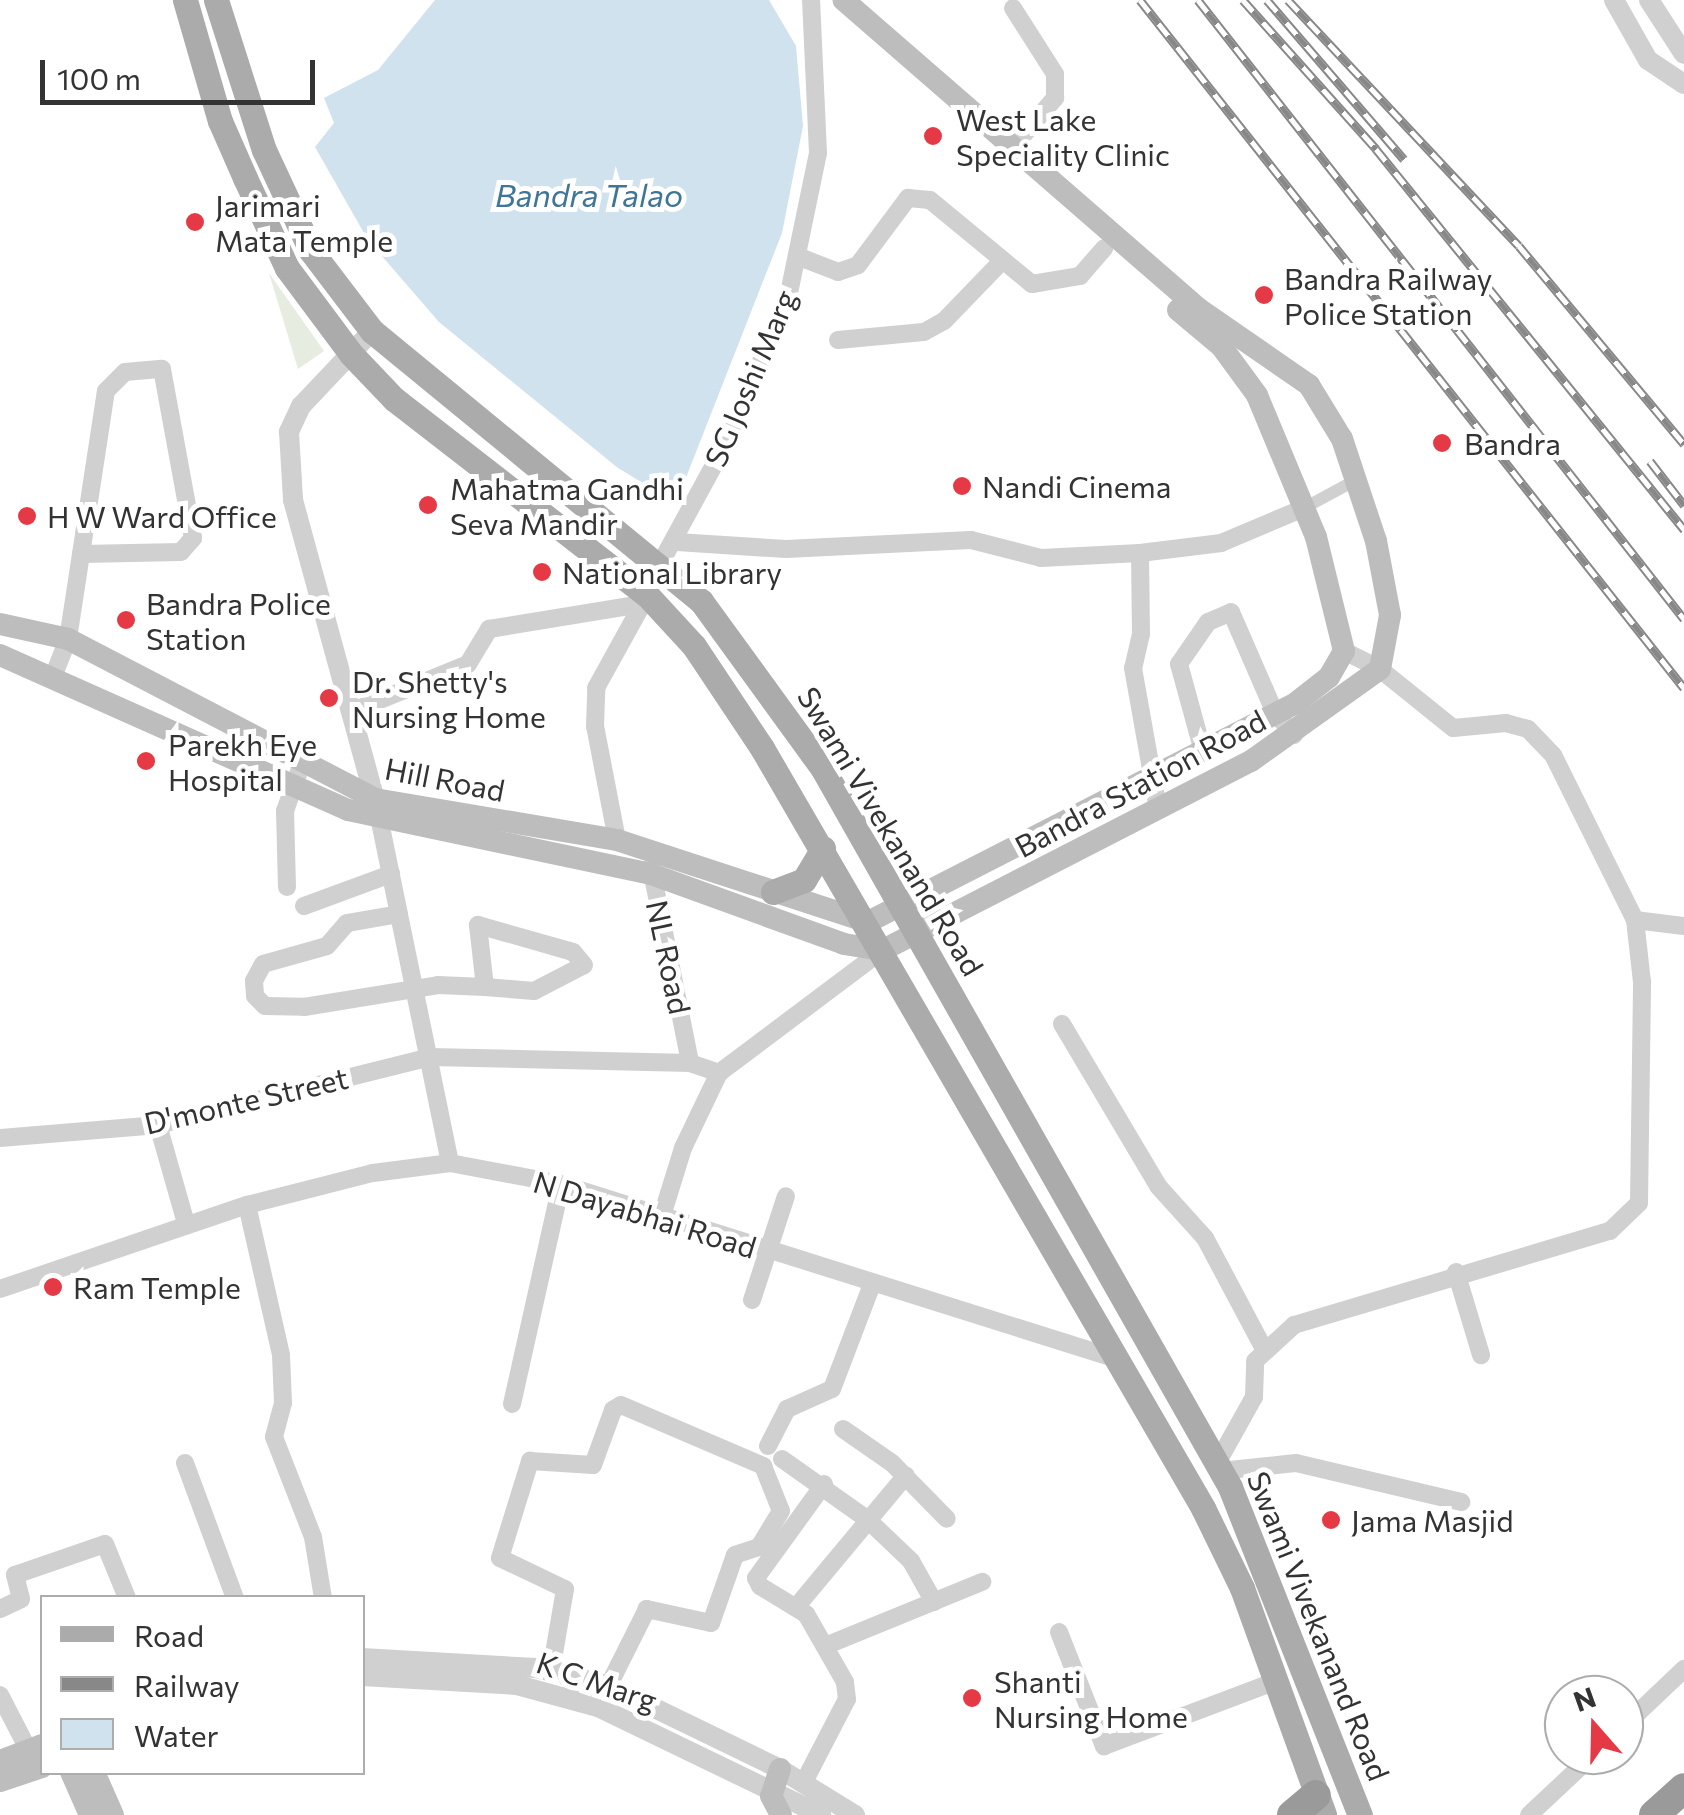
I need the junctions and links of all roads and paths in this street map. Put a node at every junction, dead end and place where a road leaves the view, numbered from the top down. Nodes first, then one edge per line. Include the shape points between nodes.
1 (185, 0) edge
2 (216, 0) edge
3 (811, 0) edge
4 (826, 0) edge
5 (843, 0) edge
6 (1614, 0) edge
7 (1649, 0) edge
8 (1013, 8) dead end
9 (1684, 54) edge
10 (1684, 84) edge
11 (1012, 147) junction
12 (1104, 248) junction
13 (797, 256) junction
14 (1000, 263) junction
15 (372, 330) junction
16 (838, 340) dead end
17 (350, 354) junction
18 (1356, 480) junction
19 (1304, 508) junction
20 (677, 542) junction
21 (1140, 553) junction
22 (81, 554) junction
23 (660, 566) junction
24 (644, 600) junction
25 (0, 624) edge
26 (68, 639) junction
27 (1344, 651) junction
28 (0, 655) edge
29 (1380, 669) junction
30 (53, 677) junction
31 (353, 711) junction
32 (1275, 712) junction
33 (1294, 735) junction
34 (1202, 748) junction
35 (298, 773) junction
36 (1149, 774) junction
37 (377, 808) junction
38 (1158, 808) junction
39 (617, 840) junction
40 (823, 848) junction
41 (651, 863) junction
42 (391, 874) junction
43 (287, 887) dead end
44 (773, 892) junction
45 (304, 906) dead end
46 (900, 906) junction
47 (399, 914) junction
48 (1635, 920) junction
49 (868, 922) junction
50 (1684, 926) edge
51 (916, 933) junction
52 (883, 950) junction
53 (412, 988) junction
54 (485, 988) junction
55 (1062, 1024) dead end
56 (430, 1057) junction
57 (987, 1060) junction
58 (690, 1062) junction
59 (720, 1073) junction
60 (955, 1080) junction
61 (158, 1125) junction
62 (0, 1138) edge
63 (450, 1164) junction
64 (560, 1184) junction
65 (786, 1196) dead end
66 (247, 1205) junction
67 (661, 1219) junction
68 (186, 1223) junction
69 (766, 1251) junction
70 (1456, 1272) junction
71 (872, 1284) junction
72 (1, 1287) edge
73 (752, 1300) dead end
74 (1264, 1347) junction
75 (1481, 1355) dead end
76 (1114, 1358) junction
77 (512, 1404) dead end
78 (844, 1429) dead end
79 (768, 1446) dead end
80 (782, 1460) dead end
81 (185, 1463) dead end
82 (1218, 1468) junction
83 (906, 1475) junction
84 (824, 1484) junction
85 (1462, 1502) dead end
86 (947, 1519) dead end
87 (868, 1520) junction
88 (982, 1582) dead end
89 (125, 1595) edge
90 (234, 1595) edge
91 (322, 1595) edge
92 (934, 1602) junction
93 (797, 1606) junction
94 (0, 1609) edge
95 (1059, 1632) dead end
96 (825, 1646) junction
97 (365, 1658) edge
98 (1684, 1669) edge
99 (365, 1676) edge
100 (540, 1676) junction
101 (1276, 1680) junction
102 (607, 1684) junction
103 (0, 1695) edge
104 (598, 1707) junction
105 (1644, 1707) edge
106 (38, 1758) edge
107 (0, 1762) edge
108 (73, 1775) edge
109 (95, 1775) edge
110 (1572, 1775) edge
111 (777, 1778) junction
112 (0, 1781) edge
113 (1684, 1788) edge
114 (795, 1799) edge
115 (1320, 1805) edge
116 (105, 1814) edge
117 (821, 1815) edge
118 (856, 1815) edge
119 (1292, 1815) edge
120 (1360, 1815) edge
121 (1529, 1815) edge
122 (1654, 1815) edge

1 - 17 main road, Swami Vivekanand Road via 244,178 287,268
2 - 15 main road, Swami Vivekanand Road via 264,150 311,251
3 - 13 street, SG Joshi Marg via 818,153
4 - 12 main road
5 - 11 main road
6 - 10 street via 1648,60
7 - 9 street
8 - 11 street via 1055,74 1056,98
11 - 18 main road via 1199,309 1309,385 1342,440
12 - 14 street via 1080,276 1032,284
12 - 19 main road via 1237,365 1258,395
13 - 14 street via 838,272 858,265 908,198 930,200
13 - 20 street, SG Joshi Marg via 789,293 733,430
14 - 16 street via 924,332
15 - 17 street
15 - 23 main road, Swami Vivekanand Road via 445,397
17 - 24 main road, Swami Vivekanand Road via 394,400
17 - 31 street via 301,406 290,432 293,500
18 - 19 street
18 - 29 main road via 1387,586 1389,638
19 - 21 street via 1221,543
19 - 27 main road
20 - 21 street via 786,549 971,540 1042,558
20 - 23 street, SG Joshi Marg
21 - 36 street via 1142,634 1133,668
22 - 22 street via 106,391 125,372 162,370 194,538 181,552
22 - 26 street
23 - 46 main road, Swami Vivekanand Road via 730,633 823,769
24 - 31 street via 489,629 468,664
24 - 39 street via 596,688 594,726
24 - 40 main road, Swami Vivekanand Road via 694,646
25 - 26 main road, Hill Road
26 - 30 street
26 - 35 main road, Hill Road
27 - 29 street
27 - 32 main road, Bandra Station Road via 1329,677
28 - 30 main road, Hill Road
29 - 33 main road, Bandra Station Road
29 - 48 street via 1453,728 1506,723 1528,730 1553,755
30 - 35 main road, Hill Road
31 - 37 street
32 - 33 street
32 - 34 main road, Bandra Station Road
32 - 34 street via 1231,612 1208,622 1180,664
33 - 38 main road, Bandra Station Road
34 - 36 main road, Bandra Station Road
35 - 37 main road, Hill Road
35 - 43 street via 285,811
36 - 38 street
36 - 46 main road, Bandra Station Road
37 - 39 main road, Hill Road
37 - 41 main road, Hill Road
37 - 42 street
38 - 51 main road, Bandra Station Road
39 - 41 main road, Hill Road
40 - 44 main road via 804,880
40 - 49 main road, Swami Vivekanand Road
41 - 44 main road, Hill Road
41 - 52 main road, Hill Road via 844,944
41 - 58 street, NL Road
42 - 45 street
42 - 47 street
44 - 49 main road, Hill Road
46 - 49 main road
46 - 51 main road, Swami Vivekanand Road
47 - 53 street
47 - 53 street via 347,923 327,946 263,964 253,990 265,1006 304,1007
48 - 50 street
48 - 70 street via 1642,982 1638,1203 1610,1231
49 - 52 main road, Swami Vivekanand Road
51 - 52 main road, Bandra Station Road
51 - 57 main road, Swami Vivekanand Road
52 - 59 street
52 - 60 main road, Swami Vivekanand Road
53 - 54 street
53 - 56 street
54 - 54 street via 478,925 573,952 584,966 534,990
55 - 74 street via 1158,1186 1205,1238
56 - 58 street, D'monte Street
56 - 61 street, D'monte Street
56 - 63 street
57 - 60 main road
57 - 82 main road, Swami Vivekanand Road
58 - 59 street, D'monte Street
59 - 67 street via 683,1148
60 - 76 main road, Swami Vivekanand Road
61 - 62 street, D'monte Street
61 - 68 street
63 - 64 street, N Dayabhai Road
63 - 66 street, N Dayabhai Road via 373,1173
64 - 67 street, N Dayabhai Road
64 - 77 street
65 - 69 street
66 - 68 street, N Dayabhai Road
66 - 91 street via 281,1355 282,1403 274,1437 313,1538
67 - 69 street, N Dayabhai Road
68 - 72 street, N Dayabhai Road
69 - 71 street, N Dayabhai Road
69 - 73 street
70 - 74 street via 1294,1325
70 - 75 street
71 - 76 street, N Dayabhai Road
71 - 79 street via 832,1389 787,1409
74 - 82 street via 1255,1362 1254,1396
76 - 101 main road, Swami Vivekanand Road via 1202,1508
78 - 83 street
80 - 84 street
81 - 90 street
82 - 85 street via 1296,1463
82 - 120 main road, Swami Vivekanand Road via 1272,1580
83 - 86 street
83 - 87 street
84 - 87 street
84 - 93 street via 756,1578
87 - 92 street via 911,1561
87 - 93 street
88 - 92 street
89 - 94 street via 105,1544 15,1575 20,1599
92 - 96 street
93 - 96 street
95 - 101 street via 1104,1746
96 - 114 street via 848,1699
97 - 100 street, K C Marg
98 - 105 street
99 - 100 street, K C Marg
100 - 102 street, K C Marg
100 - 102 street via 565,1589 506,1563 500,1552 530,1461 590,1466 613,1410 627,1405 763,1466 781,1511 759,1547 735,1555 711,1623 647,1609
100 - 104 street, K C Marg
101 - 115 main road, Swami Vivekanand Road
102 - 104 street
102 - 111 street, K C Marg
103 - 106 street
104 - 111 street, K C Marg
106 - 107 main road
106 - 112 main road
108 - 116 main road
109 - 116 main road
110 - 121 street
111 - 114 street
111 - 114 main road via 771,1802
113 - 122 highway
114 - 117 street
114 - 118 street
115 - 119 highway

